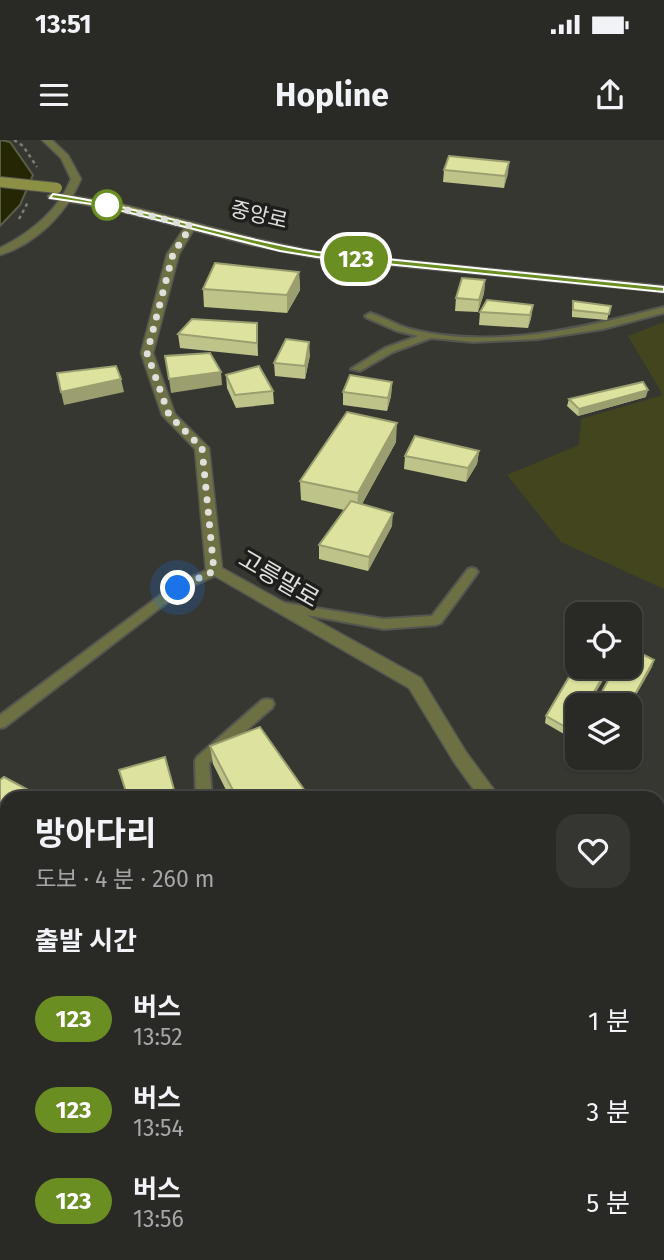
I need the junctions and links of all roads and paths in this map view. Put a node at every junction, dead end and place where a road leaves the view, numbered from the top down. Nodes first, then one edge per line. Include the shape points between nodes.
1 (47, 140) edge
2 (0, 182) edge
3 (0, 191) edge
4 (55, 192) junction
5 (70, 193) junction
6 (191, 226) junction
7 (0, 252) edge
8 (664, 281) edge
9 (664, 289) edge
10 (664, 310) edge
11 (370, 316) dead end
12 (431, 334) junction
13 (356, 369) dead end
14 (214, 571) junction
15 (472, 572) dead end
16 (271, 605) junction
17 (267, 704) dead end
18 (0, 723) edge
19 (204, 791) edge
20 (486, 791) edge

1 - 5 street via 65,157 76,179
2 - 4 main road, bridge
3 - 4 main road
4 - 5 main road, 중앙로
5 - 6 main road, 중앙로
5 - 7 street via 29,238
5 - 8 main road, 중앙로 via 328,248
6 - 9 main road, 중앙로 via 317,255
6 - 14 street, 고릉말로 via 173,254 147,353 169,415 202,448
10 - 12 lane via 574,334
11 - 12 lane via 408,332
12 - 13 lane
14 - 16 street, 고릉말로
14 - 18 lane via 178,588
15 - 16 lane via 436,620 384,624
16 - 20 street, 고릉말로 via 415,684
17 - 19 lane via 202,761

